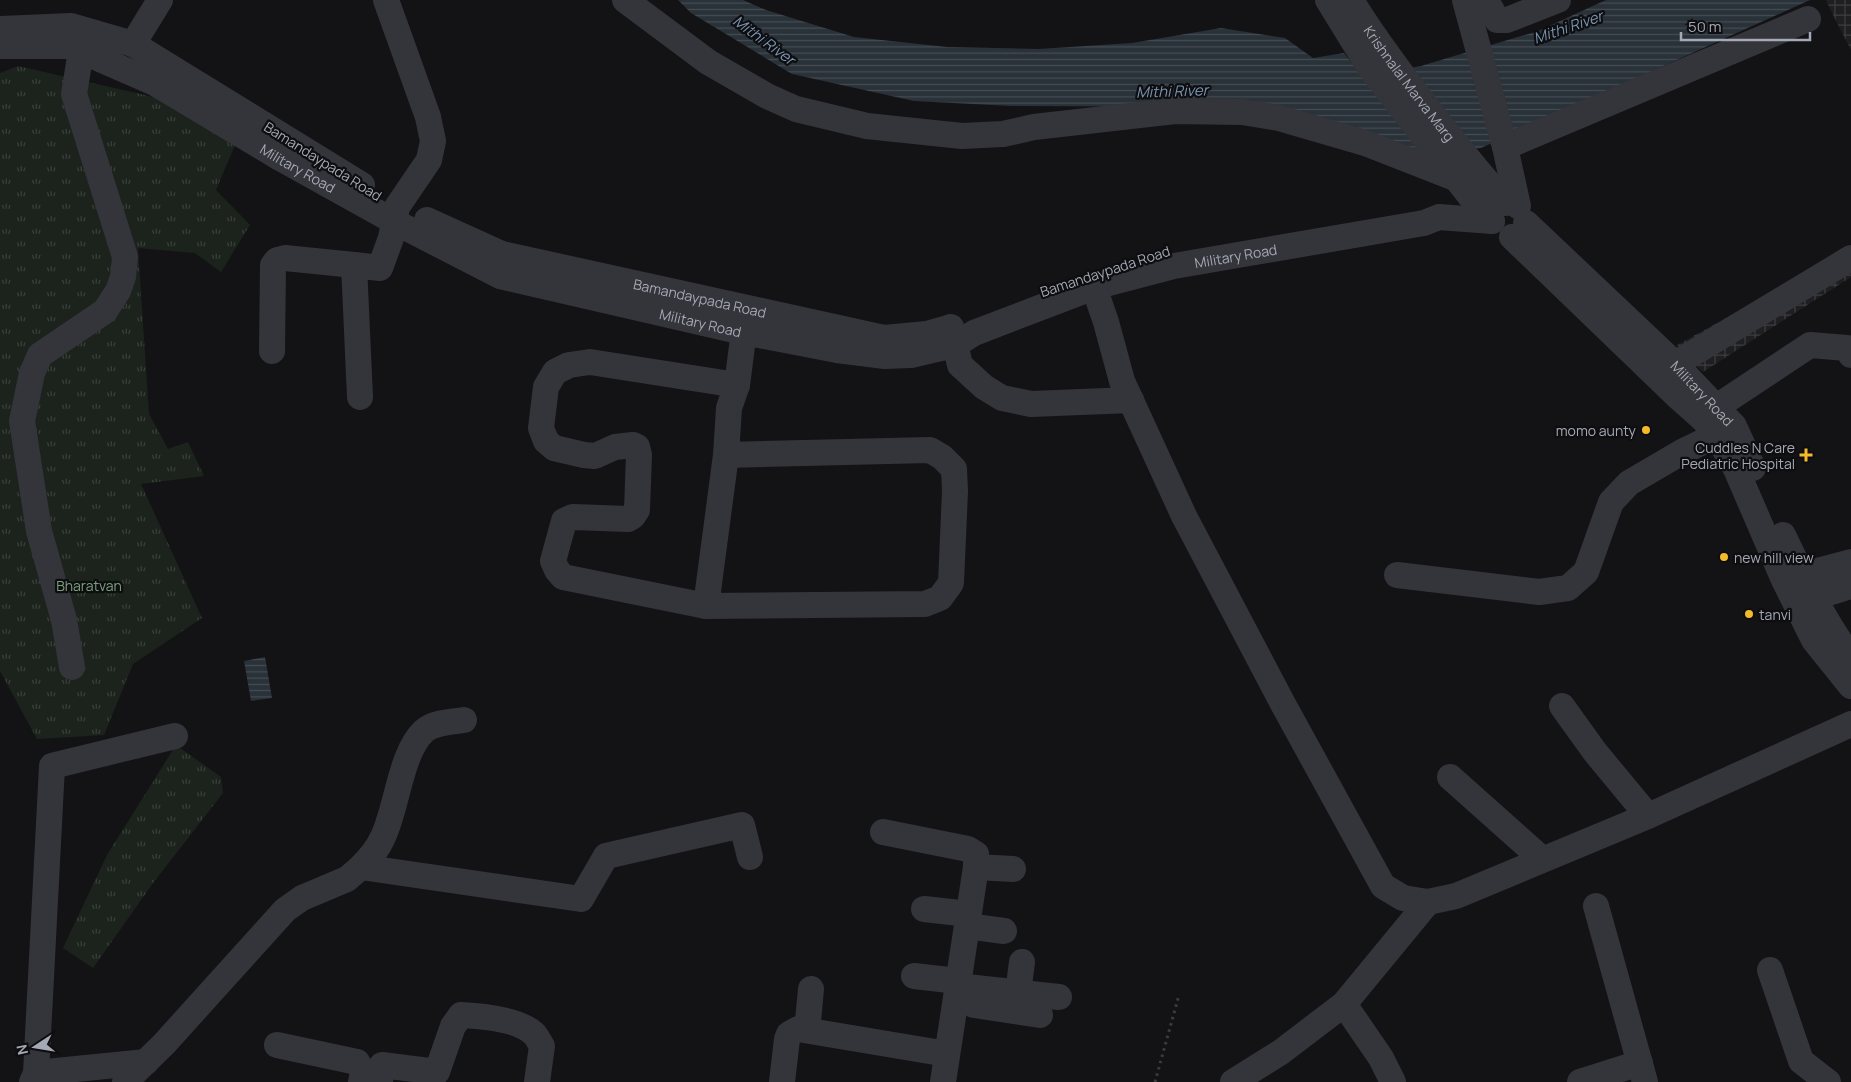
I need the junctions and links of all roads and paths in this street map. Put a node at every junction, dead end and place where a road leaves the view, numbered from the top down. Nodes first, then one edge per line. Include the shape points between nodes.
1 (160, 0) edge
2 (386, 0) edge
3 (626, 0) edge
4 (1328, 0) edge
5 (1351, 0) edge
6 (1465, 0) edge
7 (1486, 0) edge
8 (1558, 0) edge
9 (1808, 19) dead end
10 (0, 29) edge
11 (84, 41) junction
12 (133, 44) junction
13 (0, 46) edge
14 (1377, 60) junction
15 (1505, 145) junction
16 (313, 165) junction
17 (1460, 172) junction
18 (396, 215) junction
19 (1511, 218) junction
20 (1239, 246) junction
21 (1851, 258) edge
22 (354, 265) junction
23 (1094, 287) junction
24 (1047, 297) junction
25 (745, 320) junction
26 (941, 339) junction
27 (272, 351) dead end
28 (1851, 355) edge
29 (1667, 371) junction
30 (737, 385) junction
31 (360, 397) dead end
32 (1131, 400) junction
33 (1717, 422) junction
34 (726, 455) junction
35 (1851, 562) edge
36 (1397, 575) dead end
37 (1793, 577) junction
38 (1851, 586) edge
39 (1805, 601) junction
40 (706, 606) junction
41 (1851, 656) edge
42 (72, 667) dead end
43 (1851, 686) edge
44 (1562, 706) dead end
45 (464, 720) dead end
46 (1851, 724) edge
47 (175, 736) dead end
48 (1450, 777) dead end
49 (1648, 816) junction
50 (883, 832) dead end
51 (750, 857) dead end
52 (1542, 859) junction
53 (362, 867) junction
54 (976, 867) junction
55 (1012, 869) dead end
56 (1428, 902) junction
57 (1596, 906) dead end
58 (924, 909) dead end
59 (968, 920) junction
60 (1004, 931) dead end
61 (1022, 962) dead end
62 (1770, 970) dead end
63 (914, 976) dead end
64 (811, 990) dead end
65 (957, 990) junction
66 (1018, 993) junction
67 (1179, 995) dead end
68 (1059, 997) dead end
69 (1344, 1004) junction
70 (1040, 1014) dead end
71 (277, 1045) dead end
72 (948, 1046) junction
73 (146, 1062) junction
74 (1642, 1072) edge
75 (34, 1077) edge
76 (124, 1082) edge
77 (361, 1082) edge
78 (380, 1082) edge
79 (536, 1082) edge
80 (782, 1082) edge
81 (943, 1082) edge
82 (1155, 1082) edge
83 (1233, 1082) edge
84 (1393, 1082) edge
85 (1580, 1082) edge
86 (1828, 1082) edge

1 - 12 street
2 - 18 street via 428,117 433,141 429,160
3 - 17 street via 708,62 767,96 796,109 867,126 962,136 1003,134 1034,127 1175,111 1242,112 1279,118
4 - 14 street
5 - 14 street, Krishnalal Marva Marg via 1366,26
6 - 15 street
7 - 8 street via 1497,20 1507,20
9 - 15 street
10 - 11 street, Bamandaypada Road via 71,26
11 - 12 street, Bamandaypada Road
11 - 13 street, Military Road via 70,46
11 - 16 street, Military Road via 155,83
11 - 42 street via 74,94 125,257 123,277 105,311 40,354 32,373 22,421 39,531 64,620
12 - 16 street, Bamandaypada Road
14 - 17 street, Krishnalal Marva Marg
15 - 19 street
16 - 18 street, Military Road
17 - 19 street
18 - 22 street via 380,268
18 - 25 street, Military Road via 500,276 678,305
19 - 20 street, Military Road via 1439,217 1429,209 1345,229
19 - 29 street
20 - 23 street, Military Road
20 - 24 street, Bamandaypada Road via 1164,250
21 - 29 street
22 - 27 street via 285,258 273,264
22 - 31 street
23 - 24 street, Military Road
23 - 32 street via 1122,381
24 - 26 street, Military Road via 974,333
25 - 26 street, Military Road via 837,350 885,347 911,354
25 - 30 street
26 - 32 street via 960,365 1002,398 1031,404
28 - 33 street via 1846,348 1810,345
29 - 33 street
30 - 34 street via 730,408
30 - 40 street via 590,362 569,365 555,372 546,386 541,428 554,448 595,456 615,447 633,445 639,455 637,510 633,516 628,519 573,517 564,522 552,561 557,570 563,577
32 - 56 street via 1184,516 1383,886 1403,898
33 - 36 street via 1682,452 1629,483 1611,502 1586,572 1568,588 1539,592
33 - 37 street, Military Road
34 - 40 street
34 - 40 street via 930,450 942,456 954,469 951,584 940,598 925,604
35 - 37 street
37 - 39 street, Military Road
38 - 39 street
39 - 41 street, Military Road
39 - 43 street via 1814,640
44 - 49 street via 1594,752
45 - 53 street via 436,724 424,730 414,743 383,837
46 - 49 street
47 - 75 street via 52,766
48 - 52 street
49 - 52 street
50 - 54 street via 968,850 976,854
51 - 53 street via 742,825 606,856 581,899
52 - 56 street via 1456,896
53 - 73 street via 347,879 302,898 285,910
54 - 55 street
54 - 59 street
56 - 69 street
57 - 74 street
58 - 59 street
59 - 60 street
59 - 65 street
61 - 66 street
62 - 86 street via 1802,1061
63 - 65 street
64 - 72 street via 800,1020
65 - 66 street
65 - 70 street
65 - 72 street
66 - 68 street
67 - 82 path
69 - 83 street via 1281,1052
69 - 84 street via 1381,1058
71 - 77 street via 357,1062 363,1072
72 - 80 street via 798,1029 787,1039
72 - 81 street
73 - 75 street
73 - 76 street
74 - 85 street
78 - 79 street via 382,1065 437,1072 453,1026 461,1015 514,1023 534,1033 542,1046

